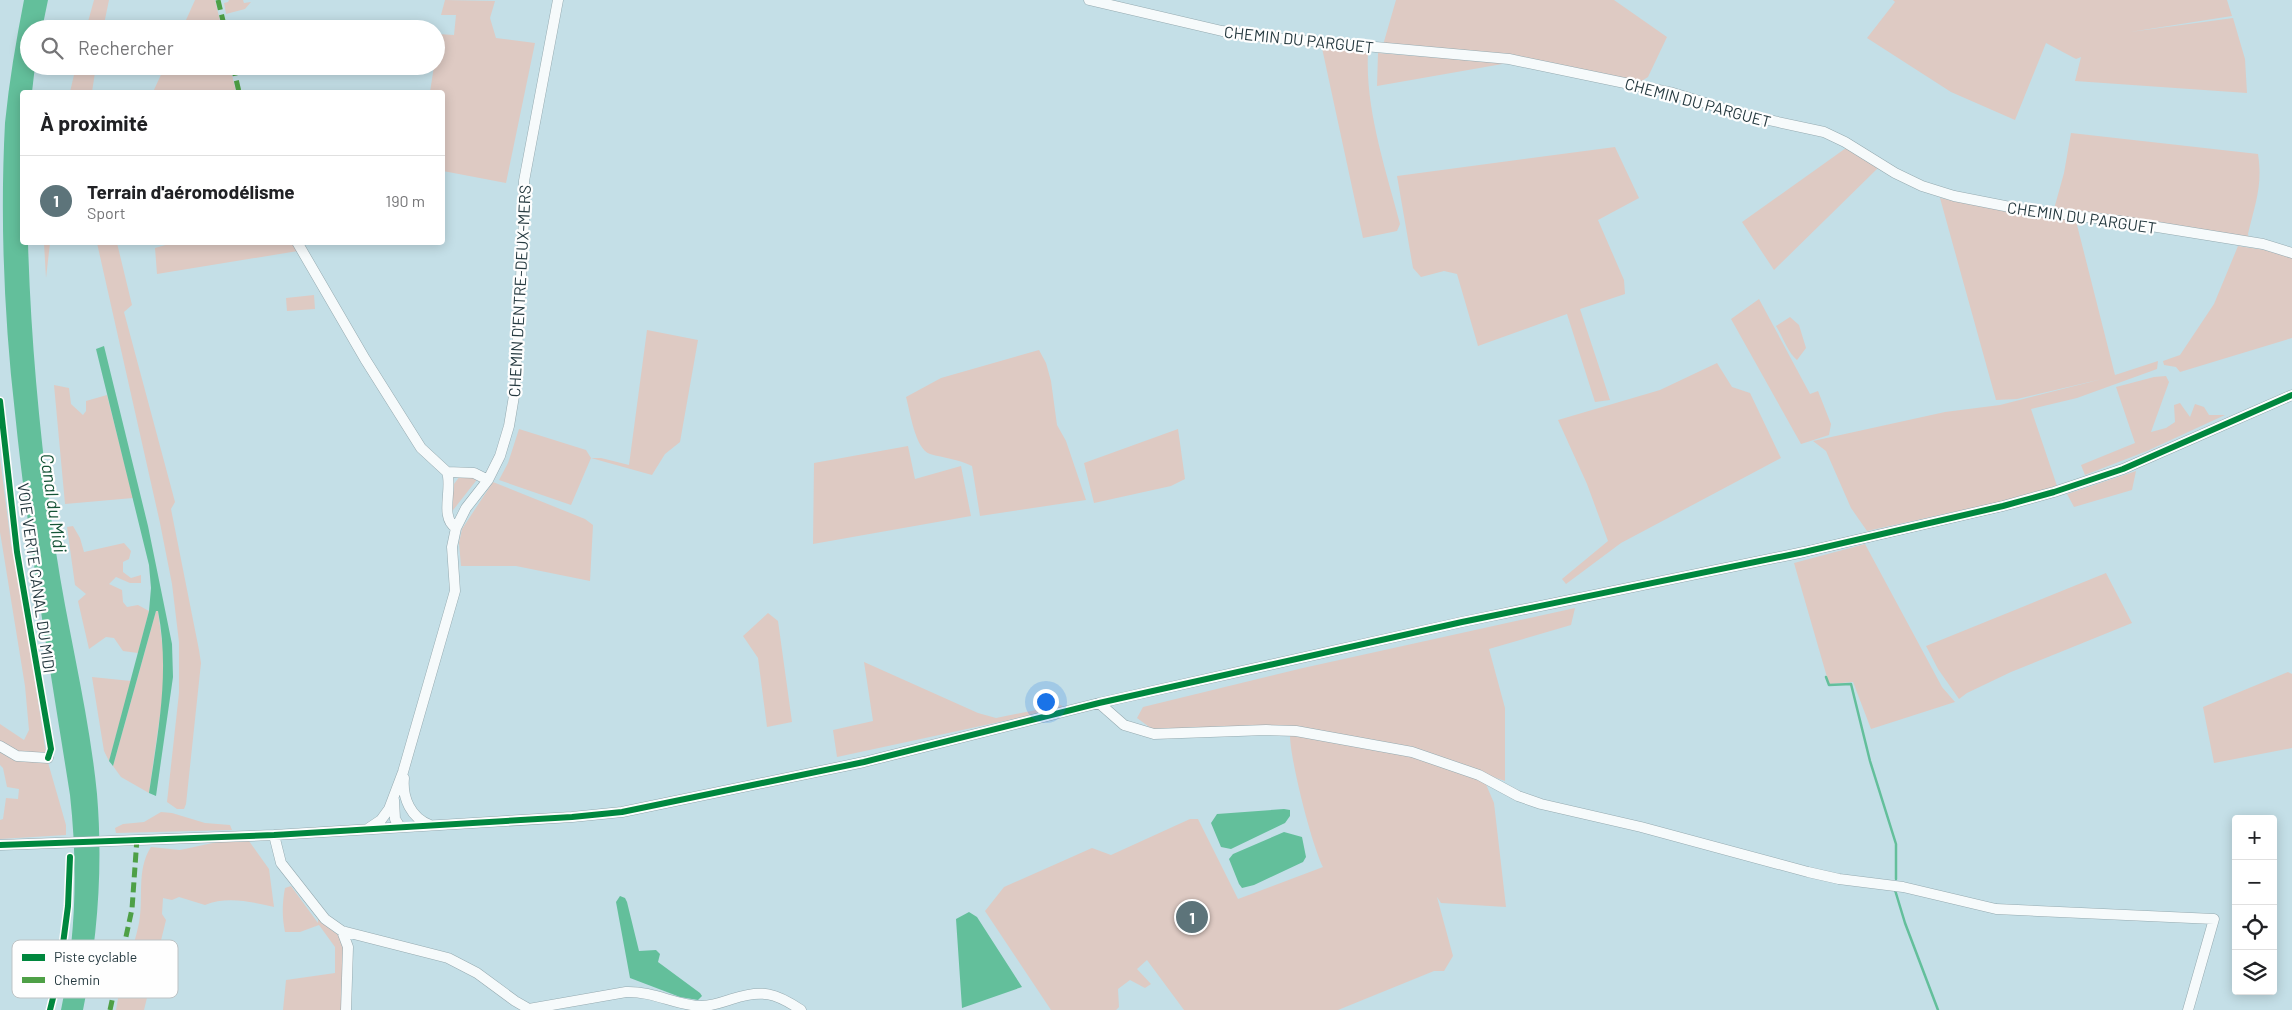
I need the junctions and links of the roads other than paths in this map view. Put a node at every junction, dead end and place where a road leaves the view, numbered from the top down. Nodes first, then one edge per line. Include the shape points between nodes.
1 (558, 0) edge
2 (1089, 0) edge
3 (299, 245) edge
4 (2292, 253) edge
5 (2292, 394) edge
6 (446, 472) junction
7 (488, 480) junction
8 (456, 528) junction
9 (1099, 703) junction
10 (0, 746) edge
11 (48, 758) dead end
12 (404, 772) junction
13 (396, 794) junction
14 (407, 802) junction
15 (430, 825) junction
16 (401, 827) junction
17 (368, 829) junction
18 (274, 835) junction
19 (0, 845) edge
20 (342, 931) junction
21 (346, 1010) edge
22 (801, 1010) edge
23 (2188, 1010) edge

1 - 7 street, CHEMIN D'ENTRE-DEUX-MERS via 524,181 516,390 500,456
2 - 4 street, CHEMIN DU PARGUET via 1254,36 1509,59 1540,65 1824,132 1895,173 1954,196 2020,209 2264,244
3 - 6 street via 416,441
5 - 9 street via 2123,469 2003,506 1813,550 1462,622
6 - 7 street via 474,473
6 - 8 street via 450,481 447,518
7 - 8 street, CHEMIN D'ENTRE-DEUX-MERS via 466,508
8 - 12 street, CHEMIN D'ENTRE-DEUX-MERS via 452,547 455,591
9 - 15 street via 864,762 622,812
9 - 23 street via 1124,725 1154,734 1296,731 1412,752 1479,775 1540,804 1641,827 1808,872 1903,887 1996,909 2214,918
10 - 11 street via 17,756
12 - 13 street, CHEMIN D'ENTRE-DEUX-MERS
12 - 14 street, CHEMIN D'ENTRE-DEUX-MERS
13 - 16 street, CHEMIN D'ENTRE-DEUX-MERS via 393,807 395,820
13 - 17 street, CHEMIN D'ENTRE-DEUX-MERS via 389,809
14 - 15 street, CHEMIN D'ENTRE-DEUX-MERS via 422,822
14 - 16 street, CHEMIN D'ENTRE-DEUX-MERS via 409,814
15 - 16 street
16 - 17 street
17 - 18 street
18 - 19 street
18 - 20 street via 281,863 325,919
20 - 21 street via 348,947
20 - 22 street via 448,958 477,973 529,1009 640,992 702,1006 753,993 767,993

